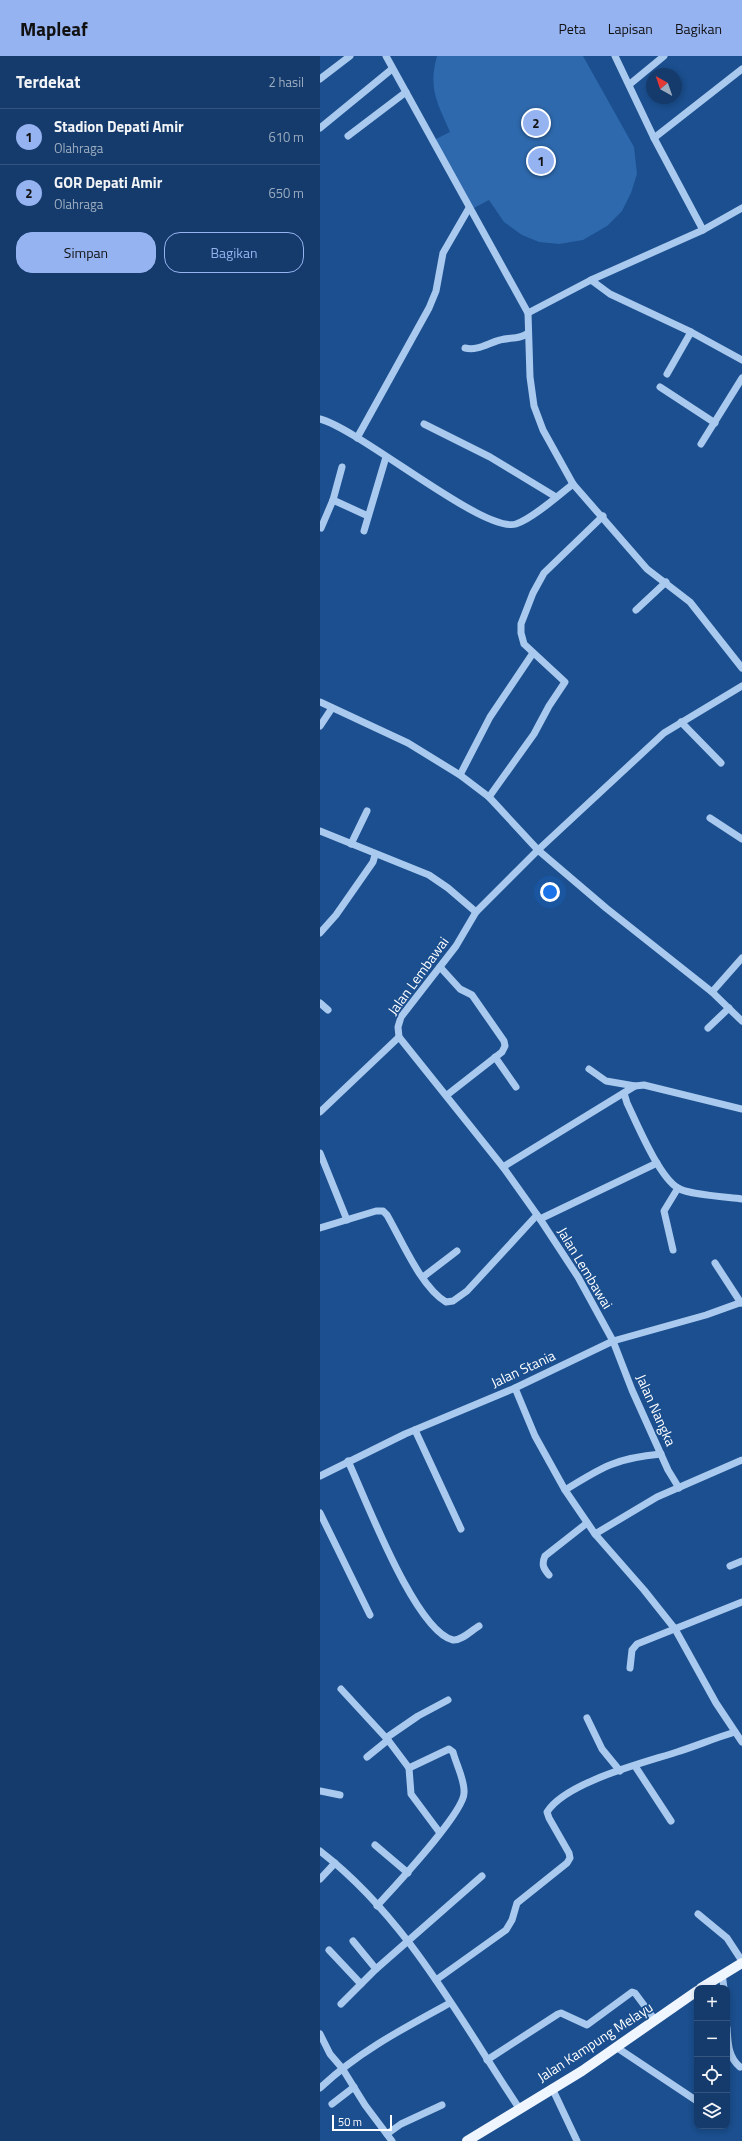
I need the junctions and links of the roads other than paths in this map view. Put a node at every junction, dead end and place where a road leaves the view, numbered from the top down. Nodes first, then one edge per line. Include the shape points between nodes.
1 (349, 56) edge
2 (386, 56) edge
3 (615, 56) edge
4 (664, 56) edge
5 (392, 69) junction
6 (742, 69) edge
7 (320, 79) edge
8 (630, 84) junction
9 (406, 92) junction
10 (320, 128) edge
11 (348, 136) dead end
12 (654, 138) junction
13 (470, 208) junction
14 (742, 208) edge
15 (703, 230) junction
16 (591, 280) junction
17 (528, 313) junction
18 (691, 332) junction
19 (528, 333) junction
20 (465, 348) dead end
21 (742, 360) edge
22 (667, 374) dead end
23 (742, 378) edge
24 (660, 387) dead end
25 (320, 419) edge
26 (716, 423) junction
27 (424, 424) dead end
28 (357, 438) junction
29 (701, 444) dead end
30 (386, 457) junction
31 (342, 467) dead end
32 (573, 484) junction
33 (556, 497) junction
34 (333, 500) junction
35 (368, 516) junction
36 (603, 516) junction
37 (321, 528) dead end
38 (364, 531) dead end
39 (666, 582) junction
40 (636, 610) dead end
41 (533, 653) junction
42 (742, 668) edge
43 (742, 686) edge
44 (320, 702) edge
45 (332, 708) junction
46 (681, 722) junction
47 (320, 726) edge
48 (721, 763) dead end
49 (460, 775) junction
50 (489, 797) junction
51 (367, 811) dead end
52 (710, 818) dead end
53 (320, 831) edge
54 (742, 839) edge
55 (351, 844) junction
56 (538, 850) junction
57 (375, 855) junction
58 (476, 912) junction
59 (320, 933) edge
60 (742, 958) edge
61 (440, 967) junction
62 (712, 992) junction
63 (320, 1003) edge
64 (729, 1008) junction
65 (328, 1010) dead end
66 (742, 1021) edge
67 (708, 1028) dead end
68 (399, 1037) junction
69 (495, 1057) junction
70 (589, 1069) dead end
71 (635, 1086) junction
72 (516, 1087) dead end
73 (624, 1093) junction
74 (447, 1095) junction
75 (742, 1109) edge
76 (320, 1112) edge
77 (320, 1153) edge
78 (657, 1163) junction
79 (503, 1167) junction
80 (678, 1188) junction
81 (742, 1199) edge
82 (538, 1217) junction
83 (347, 1220) junction
84 (320, 1228) edge
85 (673, 1250) dead end
86 (456, 1251) dead end
87 (715, 1263) dead end
88 (423, 1277) junction
89 (741, 1302) edge
90 (613, 1341) junction
91 (515, 1388) junction
92 (415, 1430) junction
93 (661, 1454) junction
94 (742, 1460) edge
95 (348, 1461) junction
96 (320, 1476) edge
97 (679, 1488) junction
98 (565, 1490) junction
99 (320, 1513) edge
100 (587, 1523) junction
101 (461, 1529) dead end
102 (595, 1534) junction
103 (742, 1561) edge
104 (730, 1566) dead end
105 (549, 1575) dead end
106 (742, 1602) edge
107 (370, 1615) dead end
108 (479, 1626) dead end
109 (675, 1630) junction
110 (630, 1668) dead end
111 (341, 1689) dead end
112 (448, 1700) dead end
113 (587, 1718) dead end
114 (735, 1732) junction
115 (387, 1739) junction
116 (742, 1742) edge
117 (367, 1757) dead end
118 (635, 1766) junction
119 (409, 1768) junction
120 (620, 1771) junction
121 (320, 1791) edge
122 (340, 1795) dead end
123 (671, 1821) dead end
124 (440, 1834) junction
125 (375, 1845) dead end
126 (320, 1851) edge
127 (335, 1863) junction
128 (408, 1873) junction
129 (482, 1876) dead end
130 (320, 1879) edge
131 (377, 1906) junction
132 (698, 1914) dead end
133 (353, 1941) dead end
134 (409, 1941) junction
135 (330, 1950) dead end
136 (742, 1962) edge
137 (376, 1969) junction
138 (722, 1974) junction
139 (436, 1980) junction
140 (361, 1984) junction
141 (706, 1985) edge
142 (724, 1985) edge
143 (694, 1993) edge
144 (450, 2003) junction
145 (341, 2004) dead end
146 (655, 2020) junction
147 (320, 2034) edge
148 (730, 2044) edge
149 (616, 2046) junction
150 (487, 2060) junction
151 (740, 2067) dead end
152 (342, 2068) junction
153 (354, 2086) junction
154 (320, 2088) edge
155 (552, 2088) junction
156 (694, 2099) edge
157 (332, 2104) dead end
158 (442, 2105) dead end
159 (519, 2108) junction
160 (387, 2134) junction
161 (392, 2141) edge
162 (467, 2141) edge
163 (577, 2141) edge

1 - 7 street
2 - 5 street
3 - 8 street
4 - 8 street
5 - 9 street
5 - 10 street
6 - 12 street
8 - 12 street
9 - 11 street
9 - 13 street
12 - 15 street
13 - 17 street
13 - 28 street via 443,253 430,308
14 - 15 street
15 - 16 street
16 - 17 street
16 - 18 street via 610,294
17 - 19 street
18 - 21 street
18 - 22 street
19 - 20 street via 521,338 502,339 477,349
19 - 32 street via 534,406 543,430
23 - 26 street
24 - 26 street
25 - 28 street
26 - 29 street
27 - 33 street via 490,457
28 - 30 street
30 - 33 street via 456,501 501,523 516,524
30 - 35 street
31 - 34 street
32 - 33 street
32 - 36 street
34 - 35 street
34 - 37 street
35 - 38 street
36 - 39 street via 647,569
36 - 41 street via 549,567 541,578 521,624 522,638
39 - 40 street
39 - 42 street via 690,602
41 - 49 street via 490,717
41 - 50 street via 565,682 534,734
43 - 46 street, Jalan Lembawai
44 - 45 street
45 - 47 street
45 - 49 street via 387,732
46 - 48 street
46 - 56 street, Jalan Lembawai via 649,745
49 - 50 street
50 - 56 street
51 - 55 street
52 - 54 street
53 - 55 street
55 - 57 street
56 - 58 street, Jalan Lembawai
56 - 62 street
57 - 58 street via 429,875
57 - 59 street via 369,868
58 - 61 street, Jalan Lembawai
60 - 62 street
61 - 68 street, Jalan Lembawai via 401,1017
61 - 69 street via 460,989 472,995 504,1040 502,1052
62 - 64 street
63 - 65 street
64 - 66 street
64 - 67 street
68 - 74 street, Jalan Lembawai
68 - 76 street
69 - 72 street
69 - 74 street
70 - 71 street via 606,1081
71 - 73 street
71 - 75 street via 644,1085
73 - 78 street
73 - 79 street
74 - 79 street, Jalan Lembawai
77 - 83 street
78 - 80 street
78 - 82 street
79 - 82 street, Jalan Lembawai
80 - 81 street
80 - 85 street via 664,1211
82 - 88 street via 467,1291 453,1301 446,1302 440,1299
82 - 90 street, Jalan Lembawai via 578,1277
83 - 84 street
83 - 88 street via 383,1211 388,1215
86 - 88 street
87 - 89 street
89 - 90 street, Jalan Stania via 706,1315
90 - 91 street, Jalan Stania
90 - 93 street, Jalan Nangka
91 - 92 street, Jalan Stania
91 - 98 street via 535,1436
92 - 95 street, Jalan Stania
92 - 101 street
93 - 97 street, Jalan Nangka
93 - 98 street via 620,1460
94 - 97 street
95 - 96 street, Jalan Stania
95 - 108 street via 405,1587 425,1617 442,1634 453,1640
97 - 102 street via 657,1497
98 - 100 street
99 - 107 street
100 - 102 street
100 - 105 street via 545,1556 542,1561 543,1568
102 - 109 street
103 - 104 street
106 - 109 street
109 - 110 street via 634,1646
109 - 114 street
111 - 115 street
112 - 115 street via 418,1716
113 - 120 street via 602,1749
114 - 116 street
114 - 118 street
115 - 117 street
115 - 119 street
118 - 120 street
118 - 123 street
119 - 124 street via 411,1794
119 - 124 street via 449,1749 453,1752 464,1794
120 - 139 street via 578,1787 551,1806 547,1812 548,1818 569,1852 570,1858 567,1863 517,1903 506,1930
121 - 122 street
124 - 128 street
125 - 128 street
126 - 127 street
127 - 130 street
127 - 131 street
128 - 131 street
129 - 134 street
131 - 134 street
132 - 136 street via 726,1938
133 - 137 street
134 - 137 street
134 - 139 street
135 - 140 street
136 - 138 main road
137 - 140 street
138 - 141 main road
138 - 142 street
139 - 144 street
140 - 145 street
143 - 146 main road, Jalan Kampung Melayu
144 - 150 street
144 - 152 street via 395,2033
146 - 149 main road, Jalan Kampung Melayu
146 - 150 street via 632,1992 587,2025 558,2014
147 - 152 street via 330,2054
148 - 151 street via 733,2061
149 - 155 main road, Jalan Kampung Melayu via 582,2071
149 - 156 street
150 - 159 street
152 - 153 street
152 - 154 street
153 - 157 street
153 - 160 street
155 - 159 main road, Jalan Kampung Melayu
155 - 163 street
158 - 160 street via 412,2118
159 - 162 main road, Jalan Kampung Melayu
160 - 161 street

